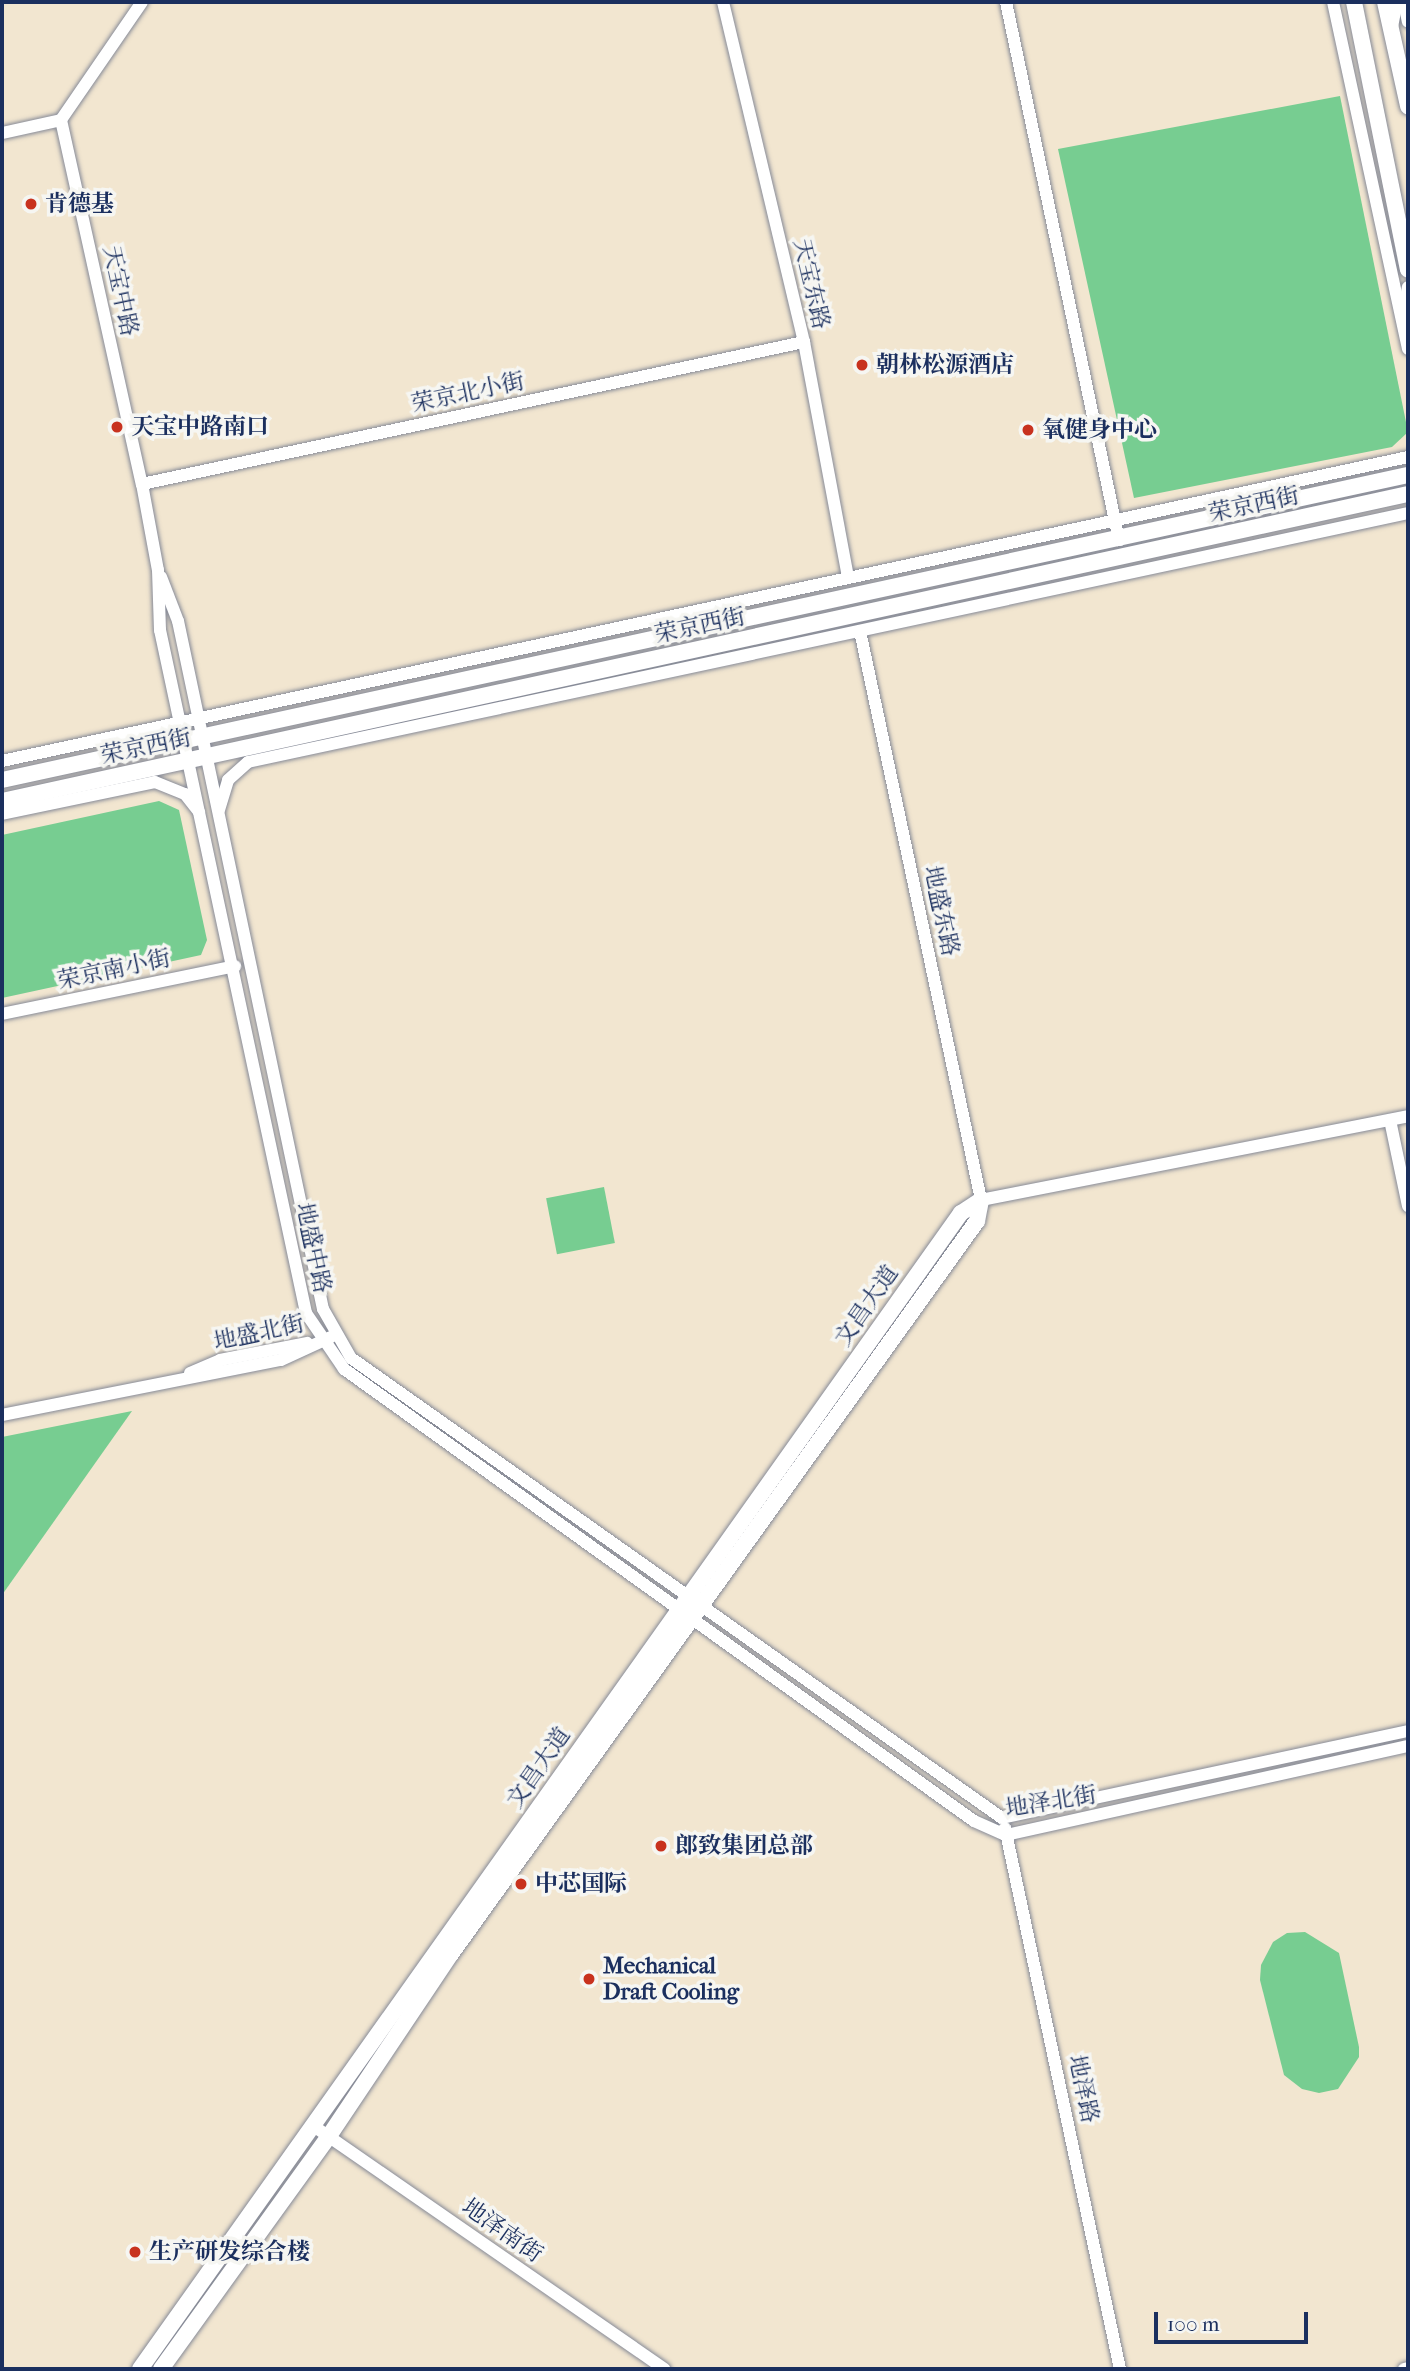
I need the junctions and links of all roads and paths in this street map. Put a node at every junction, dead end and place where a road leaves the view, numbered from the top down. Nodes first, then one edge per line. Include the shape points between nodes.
1 (142, 2) edge
2 (723, 2) edge
3 (1006, 2) edge
4 (1333, 2) edge
5 (1354, 2) edge
6 (1385, 2) edge
7 (1396, 2) edge
8 (1404, 2) edge
9 (1408, 22) edge
10 (1391, 31) junction
11 (1408, 106) edge
12 (61, 120) junction
13 (2, 133) edge
14 (1408, 270) edge
15 (1408, 287) edge
16 (1403, 322) junction
17 (804, 342) junction
18 (1408, 349) edge
19 (1408, 457) edge
20 (1408, 475) edge
21 (142, 484) junction
22 (1408, 494) edge
23 (1408, 513) edge
24 (1115, 521) junction
25 (1119, 540) junction
26 (158, 570) junction
27 (848, 577) junction
28 (860, 631) junction
29 (199, 720) junction
30 (181, 723) junction
31 (203, 737) junction
32 (185, 741) junction
33 (207, 757) junction
34 (2, 761) edge
35 (190, 761) junction
36 (2, 780) edge
37 (2, 802) edge
38 (218, 810) junction
39 (199, 813) junction
40 (2, 814) edge
41 (235, 966) junction
42 (2, 1014) edge
43 (1408, 1116) edge
44 (1390, 1120) junction
45 (981, 1200) junction
46 (1408, 1206) edge
47 (337, 1334) junction
48 (325, 1341) junction
49 (2, 1415) edge
50 (690, 1596) junction
51 (704, 1606) junction
52 (680, 1610) junction
53 (694, 1620) junction
54 (1408, 1731) edge
55 (1408, 1746) edge
56 (1002, 1818) junction
57 (1006, 1835) junction
58 (322, 2132) junction
59 (140, 2369) edge
60 (161, 2369) edge
61 (664, 2369) edge
62 (1121, 2369) edge

1 - 12 street
2 - 17 street, 天宝东路
3 - 24 street
4 - 16 street
5 - 14 main road
6 - 10 main road
7 - 10 street
8 - 9 street
10 - 11 main road
12 - 13 street
12 - 21 street, 天宝中路
15 - 16 street
16 - 18 street
17 - 21 street, 荣京北小街
17 - 27 street, 天宝东路
19 - 24 street
20 - 25 main road, 荣京西街
21 - 26 street, 天宝中路
22 - 33 main road, 荣京西街
23 - 28 street
24 - 25 street
24 - 27 street
25 - 31 main road, 荣京西街
26 - 29 street, 天宝中路 via 178,621
26 - 30 street, 天宝中路 via 160,630
27 - 29 street
28 - 38 street via 248,762 228,780
28 - 45 street, 地盛东路
29 - 30 street
29 - 31 street, 天宝中路
30 - 32 street, 天宝中路
30 - 34 street
31 - 32 main road, 荣京西街
31 - 33 street, 天宝中路
32 - 35 street, 天宝中路
32 - 36 main road, 荣京西街
33 - 35 main road, 荣京西街
33 - 38 street, 地盛中路
35 - 37 main road, 荣京西街
35 - 39 street, 地盛中路
38 - 47 street, 地盛中路 via 323,1309
39 - 40 street via 186,794 155,782
39 - 41 street, 地盛中路
41 - 42 street, 荣京南小街
41 - 48 street, 地盛中路 via 306,1313
43 - 44 street, 文昌大道
44 - 45 street, 文昌大道
44 - 46 street
45 - 50 main road, 文昌大道 via 961,1213
45 - 51 main road, 文昌大道 via 977,1220
47 - 48 street, 地盛北街
47 - 50 street, 地盛中路 via 351,1358
48 - 49 street, 地盛北街 via 220,1360 184,1376
48 - 52 street, 地盛中路 via 344,1369
50 - 51 street, 地泽北街
50 - 52 main road, 文昌大道
51 - 53 main road, 文昌大道
51 - 56 street, 地泽北街 via 874,1732
52 - 53 street, 地泽北街
52 - 58 main road, 文昌大道
53 - 57 street, 地泽北街 via 974,1821
53 - 58 main road, 文昌大道
54 - 56 street, 地泽北街
55 - 57 street, 地泽北街
56 - 57 street, 地泽路
57 - 62 street, 地泽路
58 - 59 main road, 文昌大道
58 - 60 main road, 文昌大道
58 - 61 street, 地泽南街

